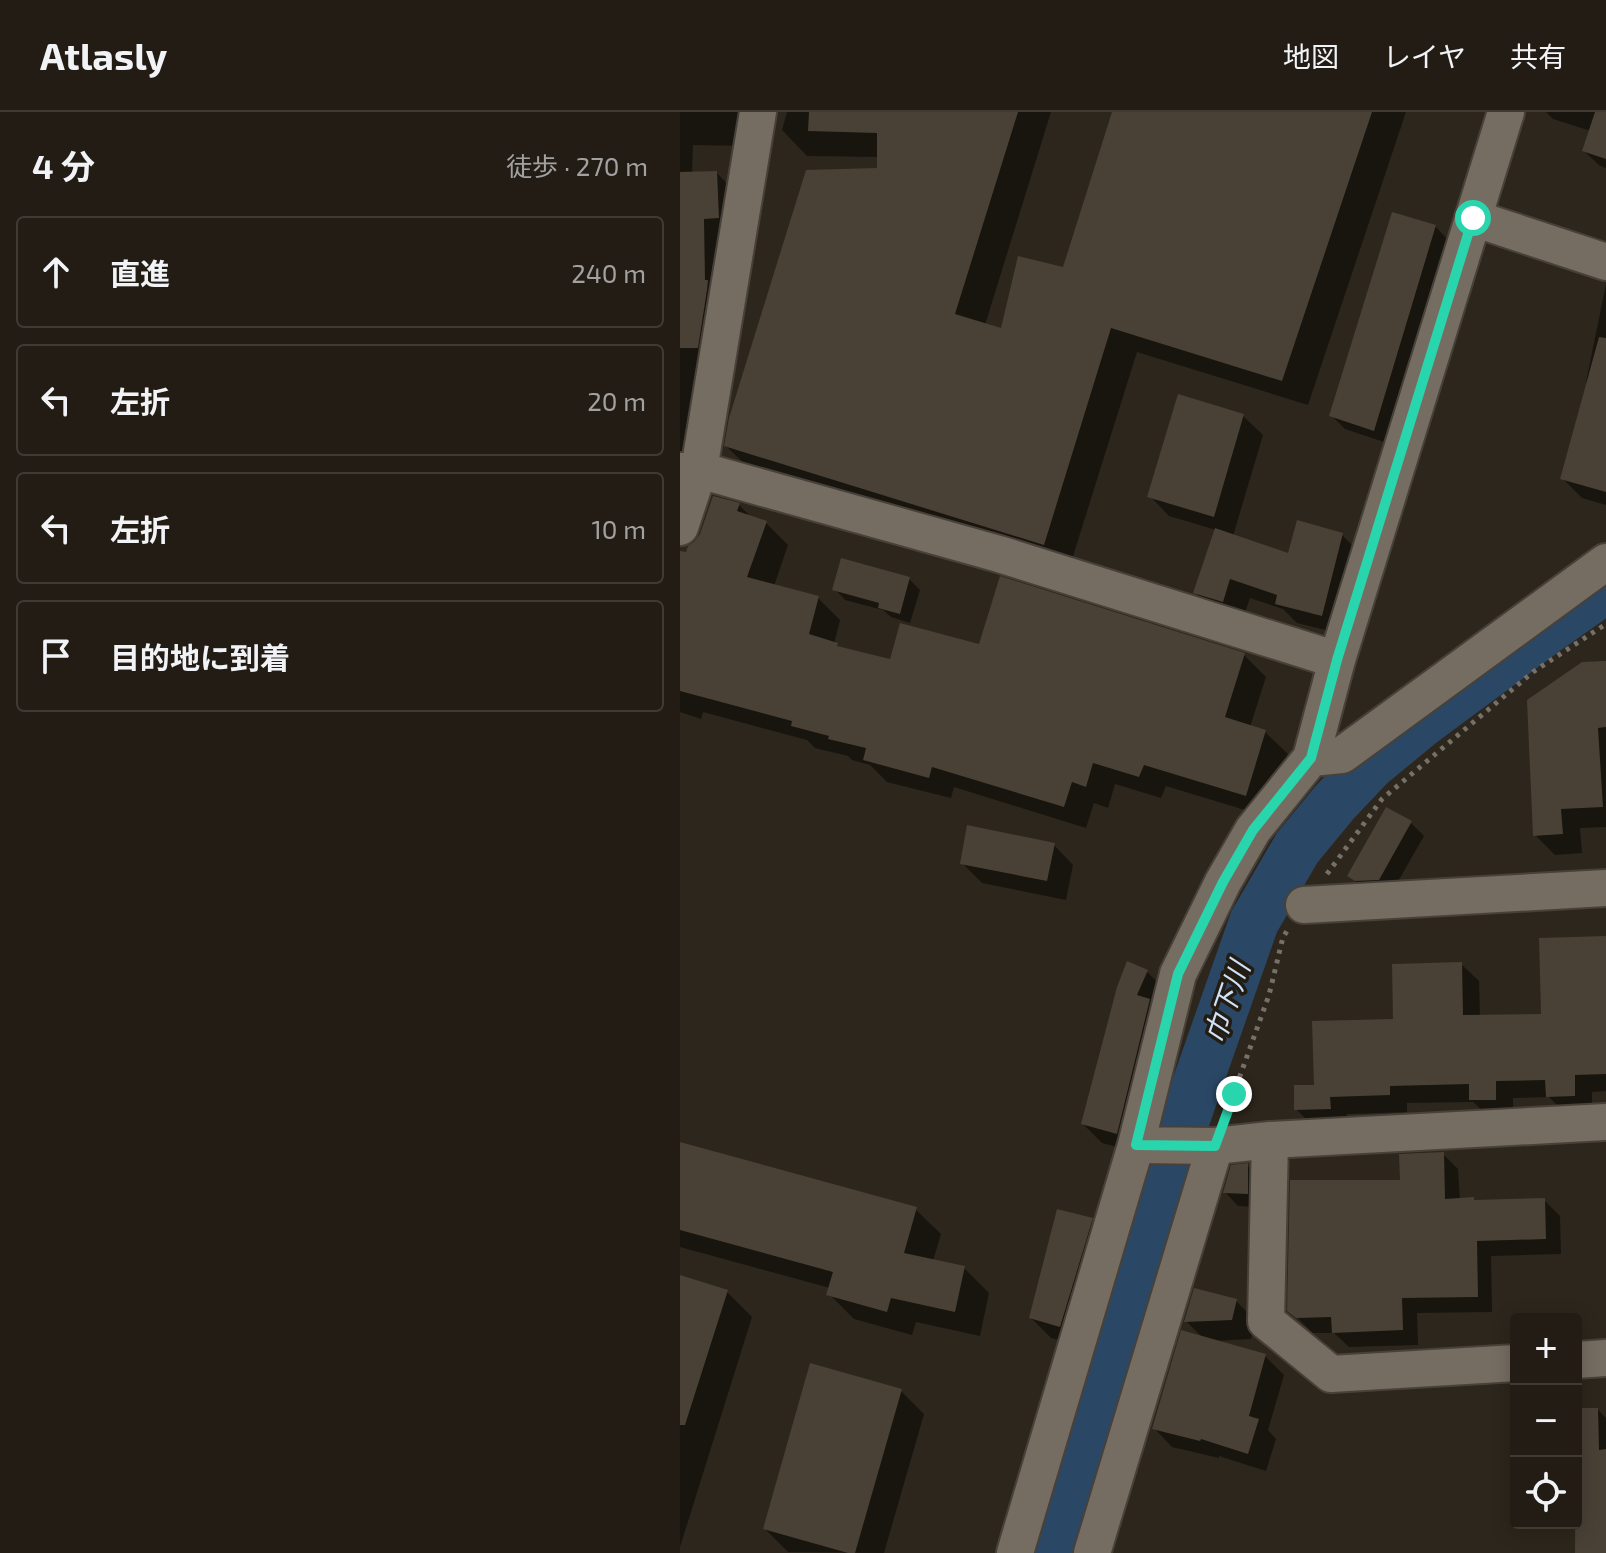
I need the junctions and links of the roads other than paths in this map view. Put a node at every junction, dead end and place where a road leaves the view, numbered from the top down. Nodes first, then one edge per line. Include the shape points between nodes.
1 (758, 112) edge
2 (1506, 112) edge
3 (1473, 218) junction
4 (1606, 262) edge
5 (689, 471) edge
6 (680, 527) edge
7 (1606, 562) edge
8 (1337, 660) junction
9 (1311, 758) junction
10 (1606, 888) edge
11 (1304, 905) road end
12 (1606, 1122) edge
13 (1270, 1140) junction
14 (1142, 1145) junction
15 (1209, 1146) junction
16 (1606, 1358) edge
17 (1582, 1360) edge
18 (1510, 1363) edge
19 (1015, 1553) edge
20 (1092, 1553) edge

1 - 5 street
2 - 3 street
3 - 4 street
3 - 8 street
5 - 6 street
5 - 8 street via 999,554
7 - 9 street via 1342,755
8 - 9 street
9 - 14 street via 1253,830 1178,974
10 - 11 street
12 - 13 street
13 - 15 street
13 - 18 street via 1266,1321 1331,1374
14 - 15 street
14 - 19 street
15 - 20 street
16 - 17 street

